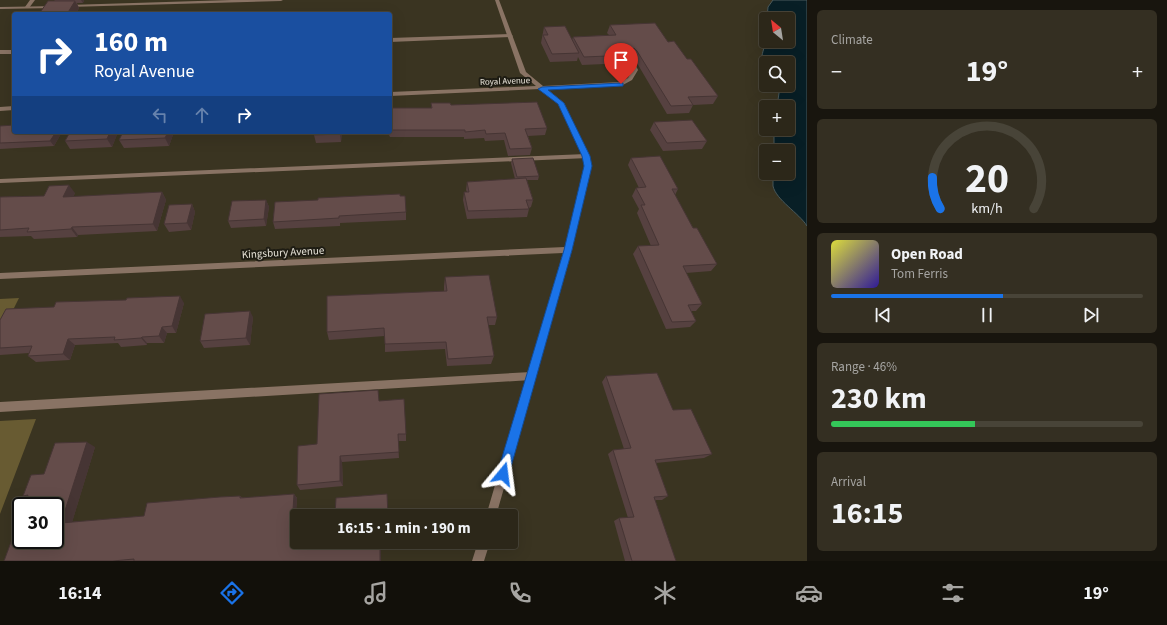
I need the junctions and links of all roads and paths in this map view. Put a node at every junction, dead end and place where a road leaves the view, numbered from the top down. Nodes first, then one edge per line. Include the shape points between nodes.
1 (33, 0) edge
2 (281, 0) edge
3 (497, 0) edge
4 (230, 1) edge
5 (124, 2) edge
6 (27, 7) junction
7 (0, 8) edge
8 (510, 36) junction
9 (392, 40) edge
10 (0, 52) edge
11 (12, 52) edge
12 (630, 59) edge
13 (542, 89) junction
14 (392, 94) edge
15 (12, 108) edge
16 (0, 109) edge
17 (586, 156) junction
18 (0, 181) edge
19 (568, 250) junction
20 (0, 276) edge
21 (531, 376) junction
22 (0, 407) edge
23 (493, 509) edge
24 (482, 549) edge
25 (478, 561) edge

1 - 6 street
2 - 4 street
3 - 8 street
4 - 5 street
5 - 6 street
6 - 7 street
8 - 9 street
8 - 13 street via 523,74
10 - 11 street
12 - 13 street, Royal Avenue via 635,70 630,79 621,84
13 - 14 street, Royal Avenue
13 - 17 street via 561,103
15 - 16 street
17 - 18 street
17 - 19 street via 588,166
19 - 20 street, Kingsbury Avenue
19 - 21 street
21 - 22 street
21 - 23 street
24 - 25 street

